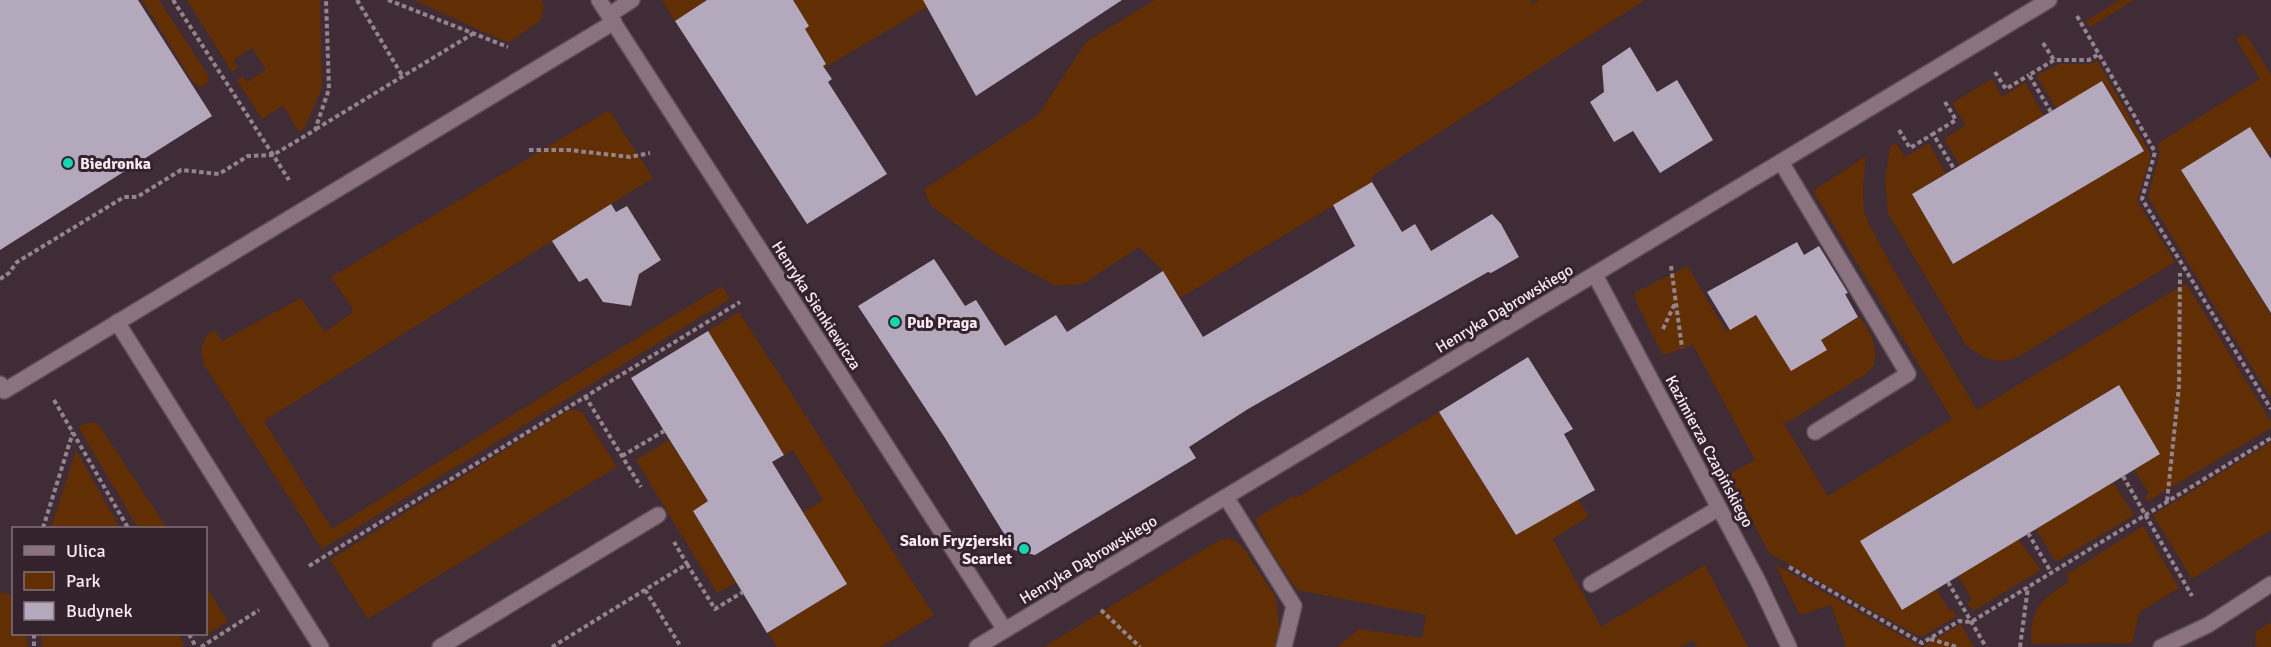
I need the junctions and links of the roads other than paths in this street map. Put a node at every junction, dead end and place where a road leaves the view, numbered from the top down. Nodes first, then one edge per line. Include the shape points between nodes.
1 (599, 0) edge
2 (632, 0) edge
3 (2049, 0) edge
4 (611, 18) junction
5 (1781, 162) junction
6 (1594, 275) junction
7 (117, 322) junction
8 (0, 384) edge
9 (1815, 432) dead end
10 (1226, 497) junction
11 (1719, 508) junction
12 (658, 515) road end
13 (1591, 584) dead end
14 (2271, 584) edge
15 (1005, 630) junction
16 (321, 647) edge
17 (440, 647) edge
18 (977, 647) edge
19 (1284, 647) edge
20 (1789, 647) edge
21 (2161, 647) edge

1 - 4 street, Henryka Sienkiewicza
2 - 4 street
3 - 5 street, Henryka Dąbrowskiego
4 - 7 street
4 - 15 street, Henryka Sienkiewicza
5 - 6 street, Henryka Dąbrowskiego
5 - 9 street via 1908,374
6 - 10 street, Henryka Dąbrowskiego
6 - 11 street, Kazimierza Czapińskiego
7 - 8 street via 4,391
7 - 16 street
10 - 15 street, Henryka Dąbrowskiego
10 - 19 street via 1294,606
11 - 13 street
11 - 20 street, Kazimierza Czapińskiego
12 - 17 street
14 - 21 street via 2208,625
15 - 18 street, Henryka Dąbrowskiego

